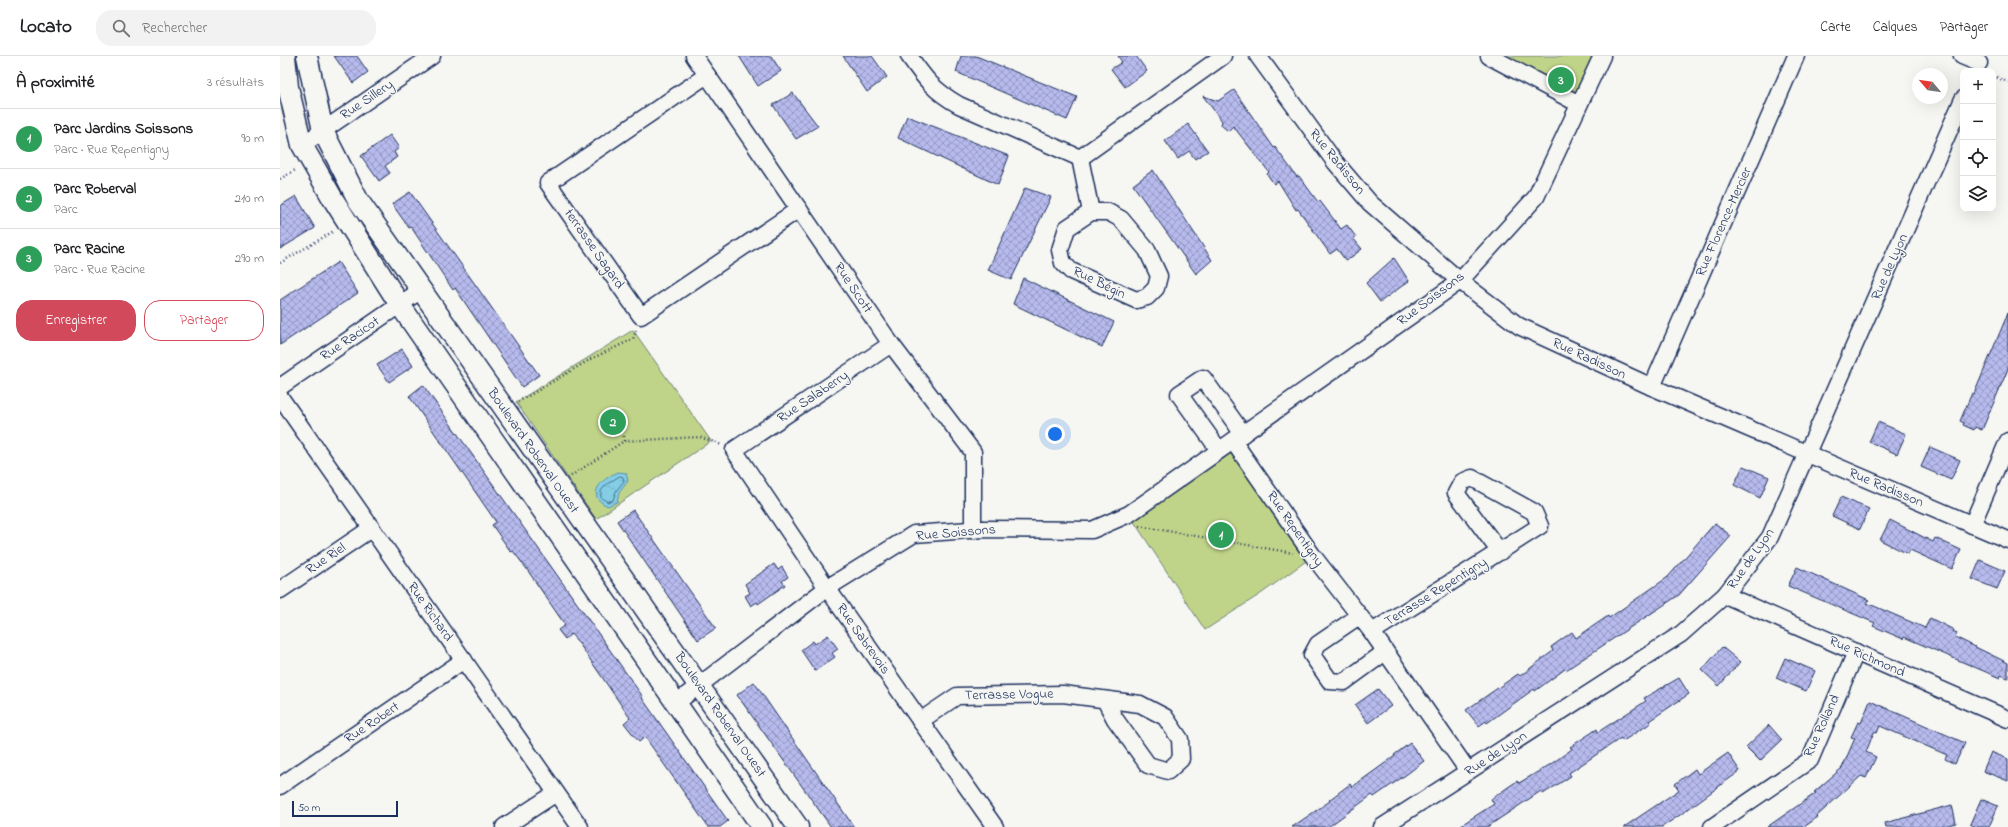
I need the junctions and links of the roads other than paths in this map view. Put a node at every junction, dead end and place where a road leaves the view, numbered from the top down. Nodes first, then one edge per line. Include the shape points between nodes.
1 (285, 56) edge
2 (307, 56) edge
3 (432, 56) edge
4 (694, 56) edge
5 (909, 56) edge
6 (1223, 56) edge
7 (1258, 56) edge
8 (1489, 56) edge
9 (1602, 56) edge
10 (1796, 56) edge
11 (1962, 56) edge
12 (1979, 63) edge
13 (707, 75) junction
14 (1579, 104) junction
15 (1961, 104) edge
16 (323, 131) junction
17 (302, 145) junction
18 (1080, 158) junction
19 (799, 208) junction
20 (1091, 212) junction
21 (1460, 281) junction
22 (421, 290) junction
23 (400, 305) junction
24 (892, 344) junction
25 (280, 387) edge
26 (1652, 387) junction
27 (280, 397) edge
28 (1238, 437) junction
29 (2008, 441) edge
30 (734, 450) joint
31 (1219, 450) junction
32 (1807, 454) junction
33 (1972, 525) junction
34 (372, 528) junction
35 (973, 530) junction
36 (2008, 540) edge
37 (1500, 552) junction
38 (827, 588) junction
39 (280, 590) edge
40 (1725, 595) junction
41 (1360, 616) junction
42 (1372, 632) junction
43 (1385, 652) junction
44 (1856, 652) junction
45 (464, 660) junction
46 (700, 686) junction
47 (1105, 700) junction
48 (676, 703) junction
49 (2008, 719) edge
50 (920, 721) junction
51 (1468, 771) junction
52 (280, 786) edge
53 (556, 793) junction
54 (504, 827) edge
55 (580, 827) edge
56 (762, 827) edge
57 (798, 827) edge
58 (995, 827) edge
59 (1382, 827) edge
60 (1712, 827) edge

1 - 17 street, Boulevard Roberval Ouest via 288,87
2 - 16 street, Boulevard Roberval Ouest
3 - 16 street, Rue Sillery
4 - 13 street, Rue Scott
5 - 18 street via 924,78 941,95
6 - 18 street
7 - 21 street, Rue Radisson via 1335,162 1370,203
8 - 14 street
9 - 14 street, Rue Soissons
10 - 26 street, Rue Florence-Mercier
11 - 12 street
13 - 19 street, Rue Scott
13 - 19 street, terrasse Sagard via 548,183 641,316
14 - 21 street, Rue Soissons via 1536,197
15 - 32 street, Rue de Lyon
16 - 17 street, Rue Sillery
16 - 22 street, Boulevard Roberval Ouest via 358,200
17 - 23 street, Boulevard Roberval Ouest
18 - 20 street
19 - 24 street, Rue Scott
20 - 20 street, Rue Bégin via 1067,228 1060,250 1063,263 1071,271 1136,300 1147,297 1156,288 1159,276 1147,250 1121,219 1108,212
21 - 26 street, Rue Radisson via 1518,326
21 - 28 street, Rue Soissons
22 - 23 street, Rue Racicot
22 - 46 street, Boulevard Roberval Ouest
23 - 25 street, Rue Racicot
23 - 48 street, Boulevard Roberval Ouest
24 - 30 street, Rue Salaberry
24 - 35 street, Rue Scott via 974,452
26 - 32 street, Rue Radisson
27 - 34 street, Rue Richard
28 - 31 street, Rue Soissons
28 - 31 street via 1203,378 1179,394
28 - 41 street, Rue Repentigny via 1313,556
29 - 33 street
30 - 38 street, Rue Sabrevois
31 - 35 street, Rue Soissons via 1126,516 1092,530
32 - 33 street, Rue Radisson
32 - 40 street, Rue de Lyon via 1770,537
33 - 36 street, Rue Radisson
34 - 39 street, Rue Riel
34 - 45 street, Rue Richard
35 - 38 street, Rue Soissons via 914,534
37 - 37 street, Terrasse Repentigny via 1456,493 1462,482 1472,478 1534,512 1540,526
37 - 42 street, Terrasse Repentigny
38 - 46 street, Rue Soissons
38 - 50 street, Rue Sabrevois
40 - 44 street, Rue Richmond
40 - 51 street, Rue de Lyon via 1681,634
41 - 42 street, Rue Repentigny
41 - 43 street via 1318,644 1312,655 1330,681 1344,682
42 - 43 street, Rue Repentigny
43 - 51 street, Rue Repentigny
44 - 49 street, Rue Richmond
44 - 60 street, Rue Rolland via 1810,760
45 - 52 street, Rue Robert
45 - 53 street, Rue Richard
46 - 48 street, Rue Soissons
46 - 57 street, Boulevard Roberval Ouest
47 - 47 street, Terrasse Vogue via 1115,719 1148,765 1168,771 1181,759 1180,739 1165,717 1140,704
47 - 50 street, Terrasse Vogue via 1063,694 956,696
48 - 56 street, Boulevard Roberval Ouest
50 - 58 street, Rue Sabrevois
51 - 59 street, Rue de Lyon
53 - 54 street
53 - 55 street, Rue Richard

